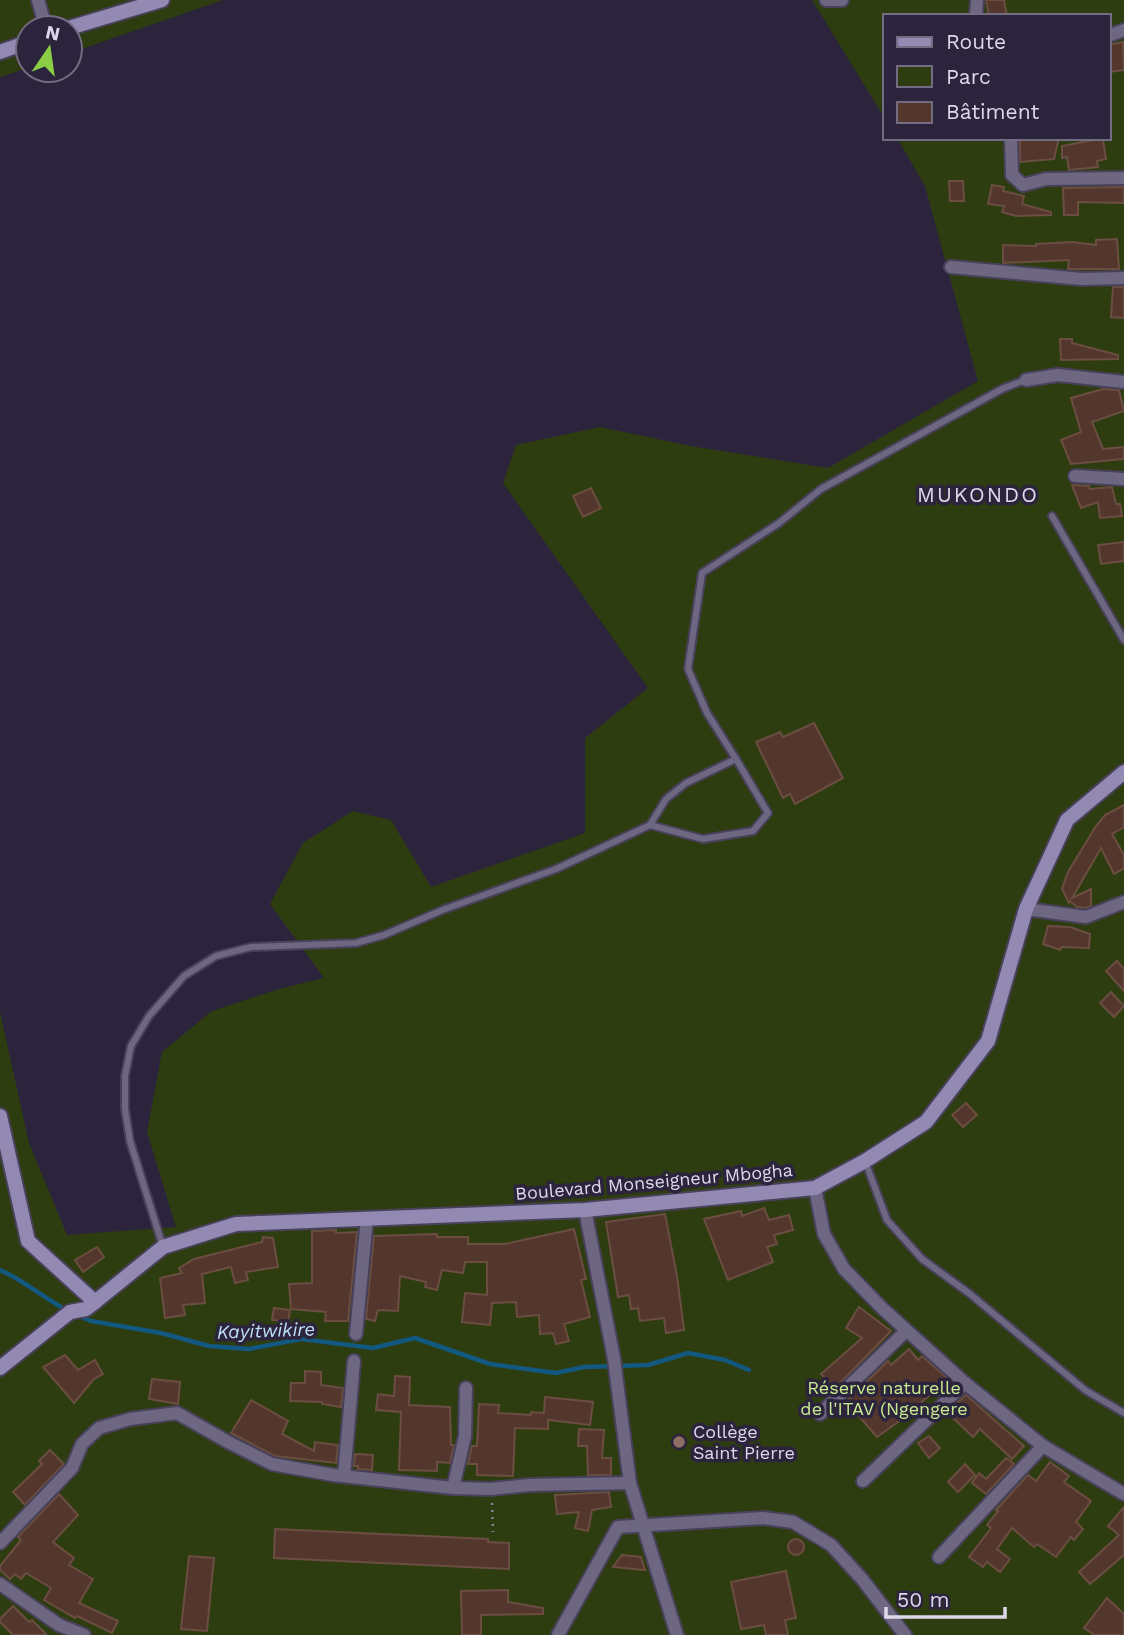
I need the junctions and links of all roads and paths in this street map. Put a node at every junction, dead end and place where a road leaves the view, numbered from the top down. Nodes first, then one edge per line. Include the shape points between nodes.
1 (162, 0) edge
2 (826, 0) edge
3 (842, 0) edge
4 (84, 23) edge
5 (1011, 140) edge
6 (1124, 178) edge
7 (951, 267) dead end
8 (1124, 278) edge
9 (1026, 380) joint
10 (1124, 382) edge
11 (1075, 476) dead end
12 (1124, 479) edge
13 (1052, 516) dead end
14 (1124, 640) edge
15 (736, 758) junction
16 (1124, 772) edge
17 (650, 825) junction
18 (1124, 902) edge
19 (1026, 909) junction
20 (0, 1116) edge
21 (865, 1161) junction
22 (815, 1188) junction
23 (585, 1210) junction
24 (368, 1218) junction
25 (163, 1247) junction
26 (90, 1305) junction
27 (906, 1331) junction
28 (356, 1334) dead end
29 (354, 1361) dead end
30 (0, 1368) edge
31 (965, 1383) junction
32 (466, 1388) dead end
33 (1124, 1413) edge
34 (820, 1414) dead end
35 (1043, 1446) junction
36 (344, 1476) junction
37 (863, 1481) dead end
38 (630, 1483) junction
39 (453, 1488) junction
40 (491, 1489) junction
41 (1124, 1494) edge
42 (642, 1524) junction
43 (493, 1532) dead end
44 (0, 1543) edge
45 (939, 1557) dead end
46 (0, 1584) edge
47 (84, 1635) edge
48 (558, 1635) edge
49 (677, 1635) edge
50 (905, 1635) edge

1 - 4 street
2 - 3 street
5 - 6 street via 1012,175 1023,185 1046,179
7 - 8 street via 1082,279
9 - 10 street via 1058,375
9 - 15 lane via 821,489 779,523 702,573 688,669 707,713
11 - 12 street
13 - 14 lane
15 - 17 lane via 686,783 666,799
15 - 17 lane via 768,813 753,831 703,839
16 - 19 street, Boulevard Monseigneur Mbogha via 1067,820
17 - 25 lane via 556,869 384,935 356,943 251,947 216,956 184,976 149,1016 131,1046 125,1076 130,1141
18 - 19 street via 1086,917
19 - 21 street, Boulevard Monseigneur Mbogha via 988,1041 926,1122
20 - 26 street via 28,1241
21 - 22 street, Boulevard Monseigneur Mbogha
21 - 33 lane via 887,1220 922,1259 1085,1390
22 - 23 street, Boulevard Monseigneur Mbogha
22 - 27 street via 824,1234 844,1269
23 - 24 street, Boulevard Monseigneur Mbogha
23 - 38 street via 615,1362
24 - 25 street, Boulevard Monseigneur Mbogha via 236,1224
24 - 28 street
25 - 26 street, Boulevard Monseigneur Mbogha
26 - 30 street, Boulevard Monseigneur Mbogha via 70,1312
27 - 31 street
27 - 34 street
29 - 36 street
31 - 35 street
31 - 37 street
32 - 39 street via 465,1436
35 - 41 street
35 - 45 street
36 - 39 street
36 - 44 street via 272,1464 177,1413 130,1419 99,1428 86,1438 72,1468
38 - 40 street
38 - 42 street
39 - 40 street
40 - 43 path
42 - 48 street via 618,1527
42 - 49 street
42 - 50 street via 763,1518 793,1522 831,1545
46 - 47 street via 59,1625

